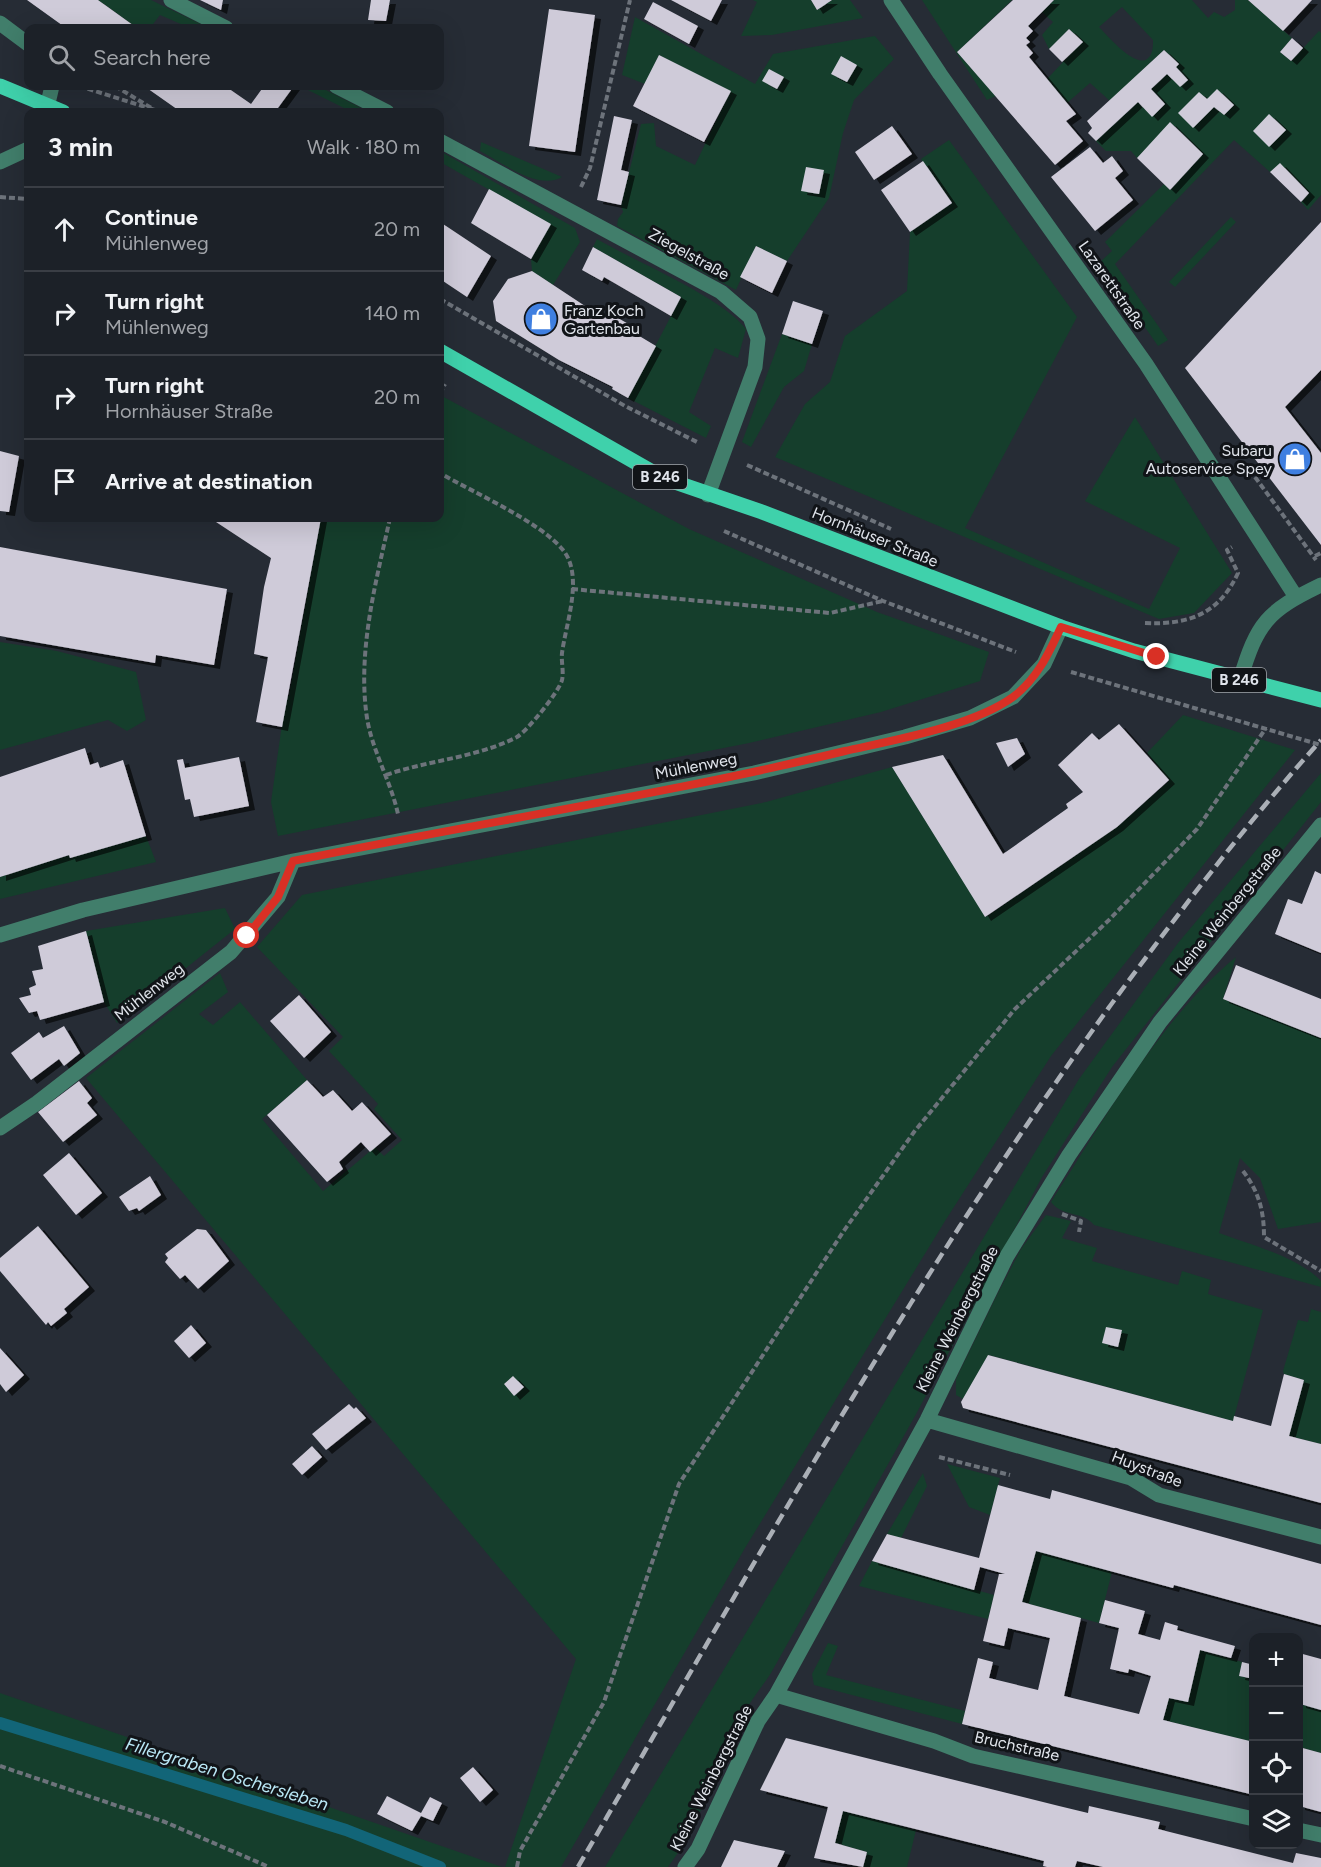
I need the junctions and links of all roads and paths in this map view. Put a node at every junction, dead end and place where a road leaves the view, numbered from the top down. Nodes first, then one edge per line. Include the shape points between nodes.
1 (171, 0) edge
2 (630, 0) edge
3 (891, 0) edge
4 (0, 23) edge
5 (218, 24) edge
6 (24, 41) edge
7 (0, 86) edge
8 (51, 90) edge
9 (89, 90) edge
10 (122, 90) edge
11 (344, 90) edge
12 (45, 108) edge
13 (47, 108) edge
14 (147, 108) edge
15 (152, 108) edge
16 (379, 108) edge
17 (444, 143) edge
18 (24, 151) edge
19 (0, 162) edge
20 (0, 197) edge
21 (24, 199) edge
22 (570, 210) junction
23 (444, 300) edge
24 (444, 353) edge
25 (722, 454) junction
26 (444, 475) edge
27 (708, 495) junction
28 (1284, 515) dead end
29 (389, 522) edge
30 (892, 530) dead end
31 (1256, 533) junction
32 (1321, 554) edge
33 (1316, 556) dead end
34 (1321, 585) edge
35 (572, 589) junction
36 (1296, 597) junction
37 (883, 601) dead end
38 (1142, 623) dead end
39 (1061, 627) junction
40 (1044, 664) junction
41 (1240, 680) junction
42 (1321, 700) edge
43 (1266, 728) junction
44 (1321, 745) edge
45 (386, 775) junction
46 (1321, 825) edge
47 (403, 838) junction
48 (293, 861) junction
49 (0, 935) edge
50 (0, 1128) edge
51 (1243, 1171) dead end
52 (1321, 1271) edge
53 (927, 1420) junction
54 (933, 1460) dead end
55 (1021, 1478) dead end
56 (1321, 1537) edge
57 (776, 1695) junction
58 (0, 1766) edge
59 (1249, 1819) edge
60 (1303, 1831) edge
61 (1321, 1834) edge
62 (269, 1867) edge
63 (518, 1867) edge
64 (685, 1867) edge

1 - 5 street
2 - 22 path via 590,168
3 - 31 street, Lazarettstraße via 1146,364
4 - 6 street
7 - 12 main road
8 - 13 street
9 - 14 path
10 - 15 path
11 - 16 street
17 - 22 street, Ziegelstraße
18 - 19 street
20 - 21 path
22 - 25 street, Ziegelstraße via 721,292 750,317 758,339 755,367
23 - 25 path via 624,406
24 - 27 main road, Hornhäuser Straße / B 246 via 621,456
25 - 27 street, Ziegelstraße
25 - 30 path
26 - 35 path via 546,533 564,552 572,568
27 - 39 main road, Hornhäuser Straße / B 246
28 - 31 path
29 - 45 path via 364,666 367,719
31 - 36 street, Lazarettstraße
31 - 38 path via 1227,550 1238,573 1230,591 1201,617
32 - 33 path
34 - 36 street
35 - 37 path via 830,614
35 - 45 path via 562,680 552,698 519,736 478,752
36 - 41 street via 1266,619 1250,646
39 - 40 street, Mühlenweg
39 - 41 main road, Hornhäuser Straße / B 246
40 - 43 path
40 - 47 street, Mühlenweg via 1013,697 970,718 905,737 754,773
41 - 42 main road, Hornhäuser Straße / B 246
43 - 44 path
43 - 63 path via 1197,829 1015,1009 914,1132 843,1232 680,1484 604,1702 520,1851
45 - 47 path
46 - 53 street, Kleine Weinbergstraße via 1160,1022 1069,1155 1008,1256
47 - 48 street, Mühlenweg
48 - 49 street, Mühlenweg via 83,910
48 - 50 street, Mühlenweg via 278,897 231,952
51 - 52 path via 1255,1187 1264,1214 1264,1237
53 - 56 street, Huystraße via 1131,1478 1159,1495
53 - 57 street, Kleine Weinbergstraße
54 - 55 path via 941,1456
57 - 59 street, Bruchstraße via 973,1756
57 - 64 street, Kleine Weinbergstraße via 758,1721 698,1850
58 - 62 path via 165,1822
60 - 61 street

